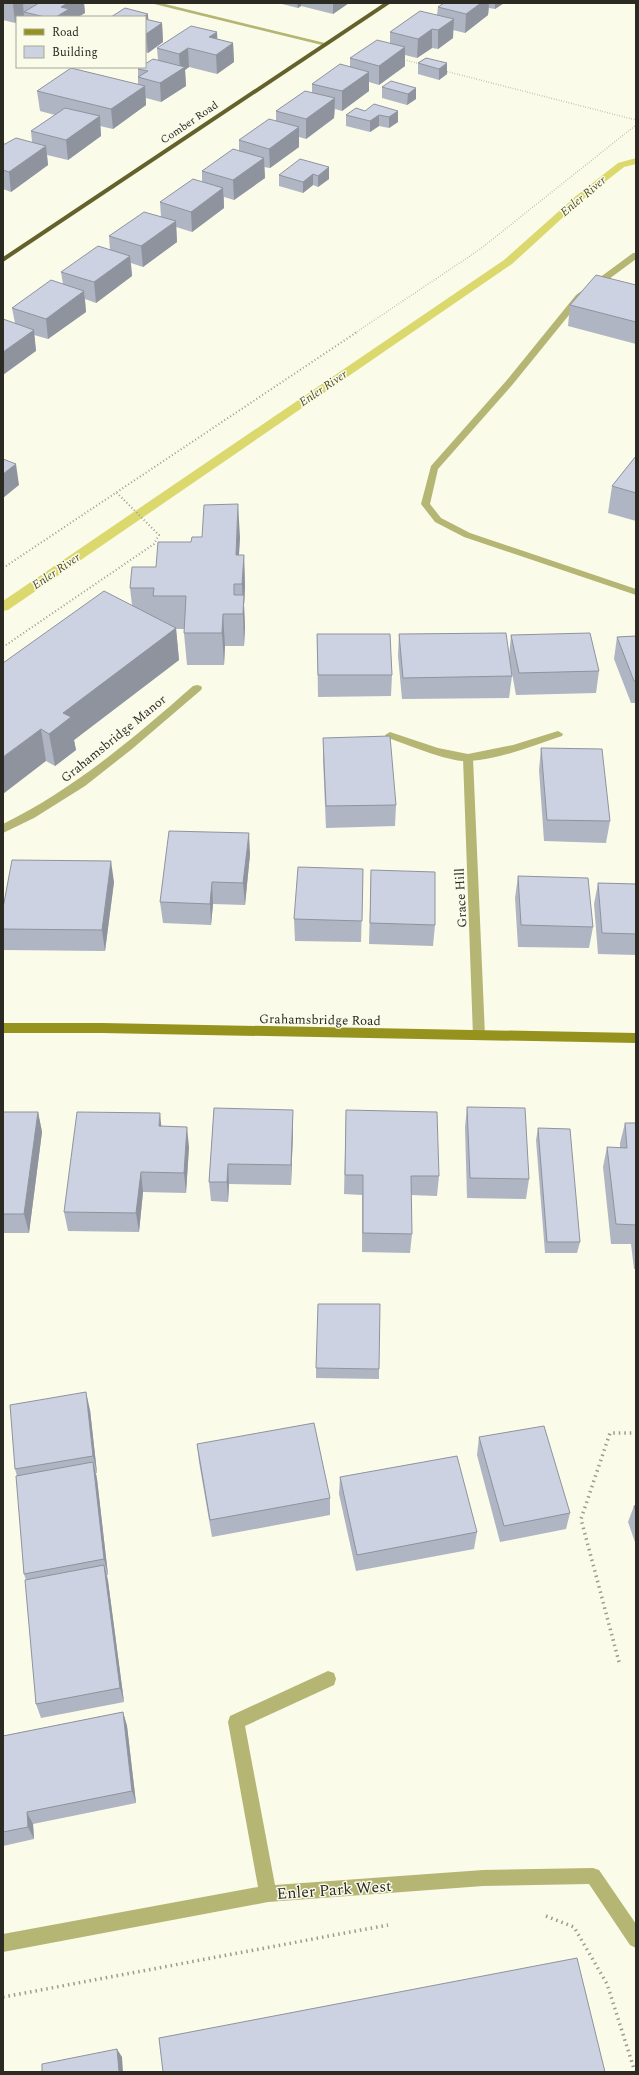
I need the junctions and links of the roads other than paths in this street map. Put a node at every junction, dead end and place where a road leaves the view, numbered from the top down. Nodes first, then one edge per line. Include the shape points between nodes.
1 (154, 3) edge
2 (388, 3) edge
3 (326, 44) junction
4 (636, 255) edge
5 (3, 260) edge
6 (636, 592) edge
7 (197, 688) dead end
8 (558, 734) dead end
9 (390, 735) edge
10 (468, 758) junction
11 (3, 829) edge
12 (3, 1028) edge
13 (479, 1036) junction
14 (636, 1038) edge
15 (328, 1679) dead end
16 (268, 1894) junction
17 (636, 1939) edge
18 (3, 1944) edge

1 - 3 street
2 - 3 highway, Comber Road
3 - 5 highway, Comber Road
4 - 6 street via 579,297 510,382 434,468 425,504 438,520 467,536
7 - 11 street, Grahamsbridge Manor via 91,778 28,818
8 - 10 street via 515,748
9 - 10 street via 436,751
10 - 13 street, Grace Hill
12 - 13 street, Grahamsbridge Road
13 - 14 street, Grahamsbridge Road
15 - 16 street via 236,1722
16 - 17 street, Enler Park West via 483,1878 593,1876
16 - 18 street, Enler Park West

